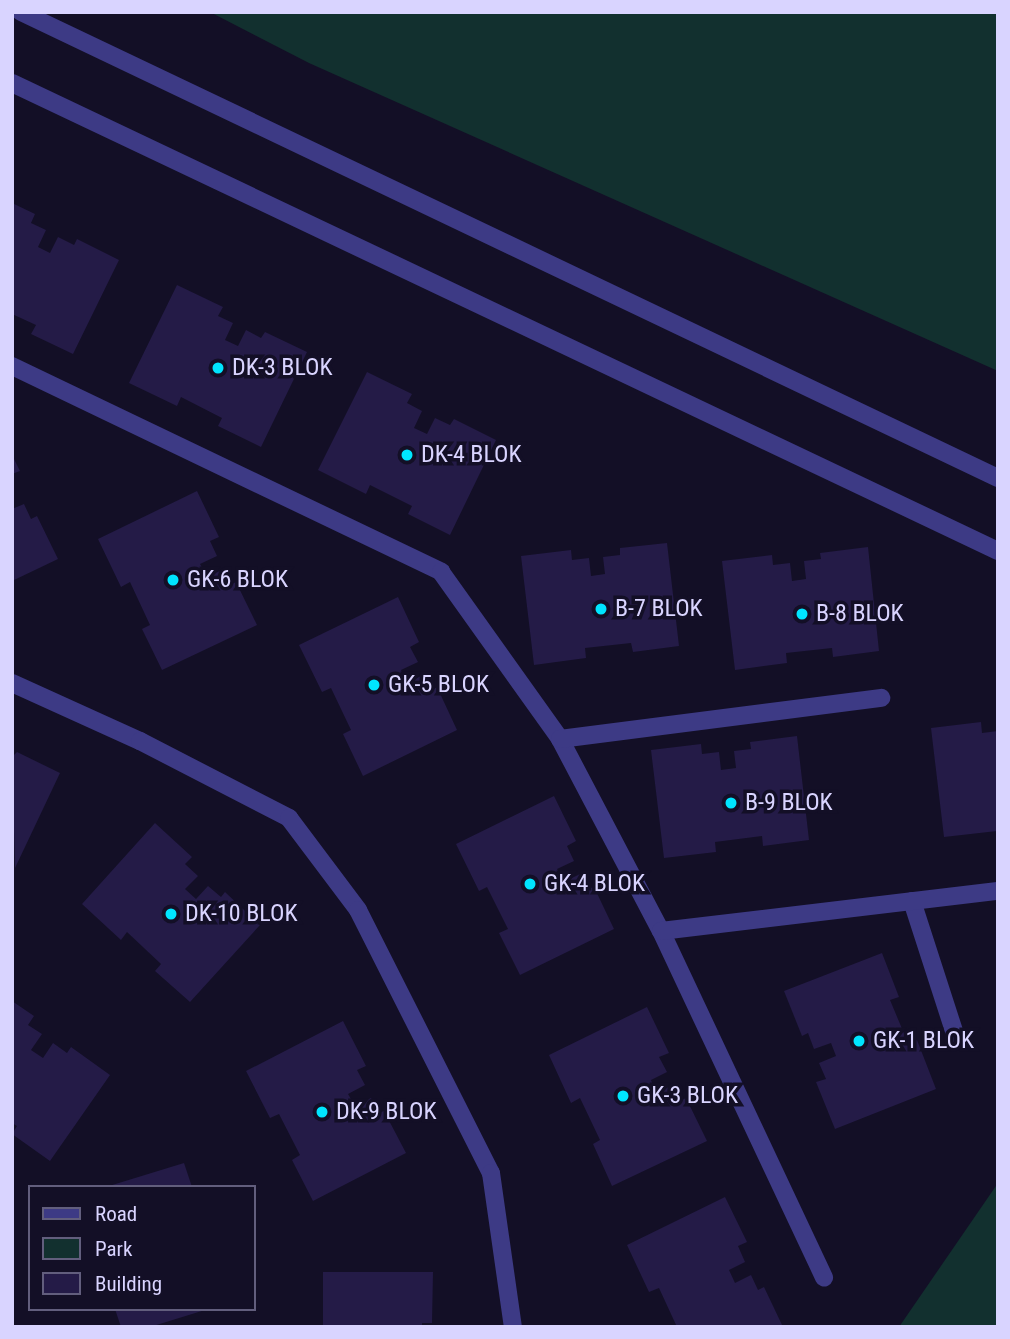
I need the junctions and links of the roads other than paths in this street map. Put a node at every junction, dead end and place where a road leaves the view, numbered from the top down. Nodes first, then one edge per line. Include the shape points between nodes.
1 (21, 12) edge
2 (12, 83) edge
3 (12, 366) edge
4 (998, 478) edge
5 (998, 551) edge
6 (12, 683) edge
7 (881, 698) dead end
8 (560, 739) junction
9 (998, 891) edge
10 (912, 901) junction
11 (660, 931) junction
12 (956, 1037) dead end
13 (824, 1278) dead end
14 (513, 1327) edge

1 - 4 street
2 - 5 street
3 - 8 street via 441,572
6 - 14 street via 140,741 289,818 358,910 491,1173
7 - 8 street
8 - 11 street
9 - 10 street
10 - 11 street
10 - 12 street
11 - 13 street

